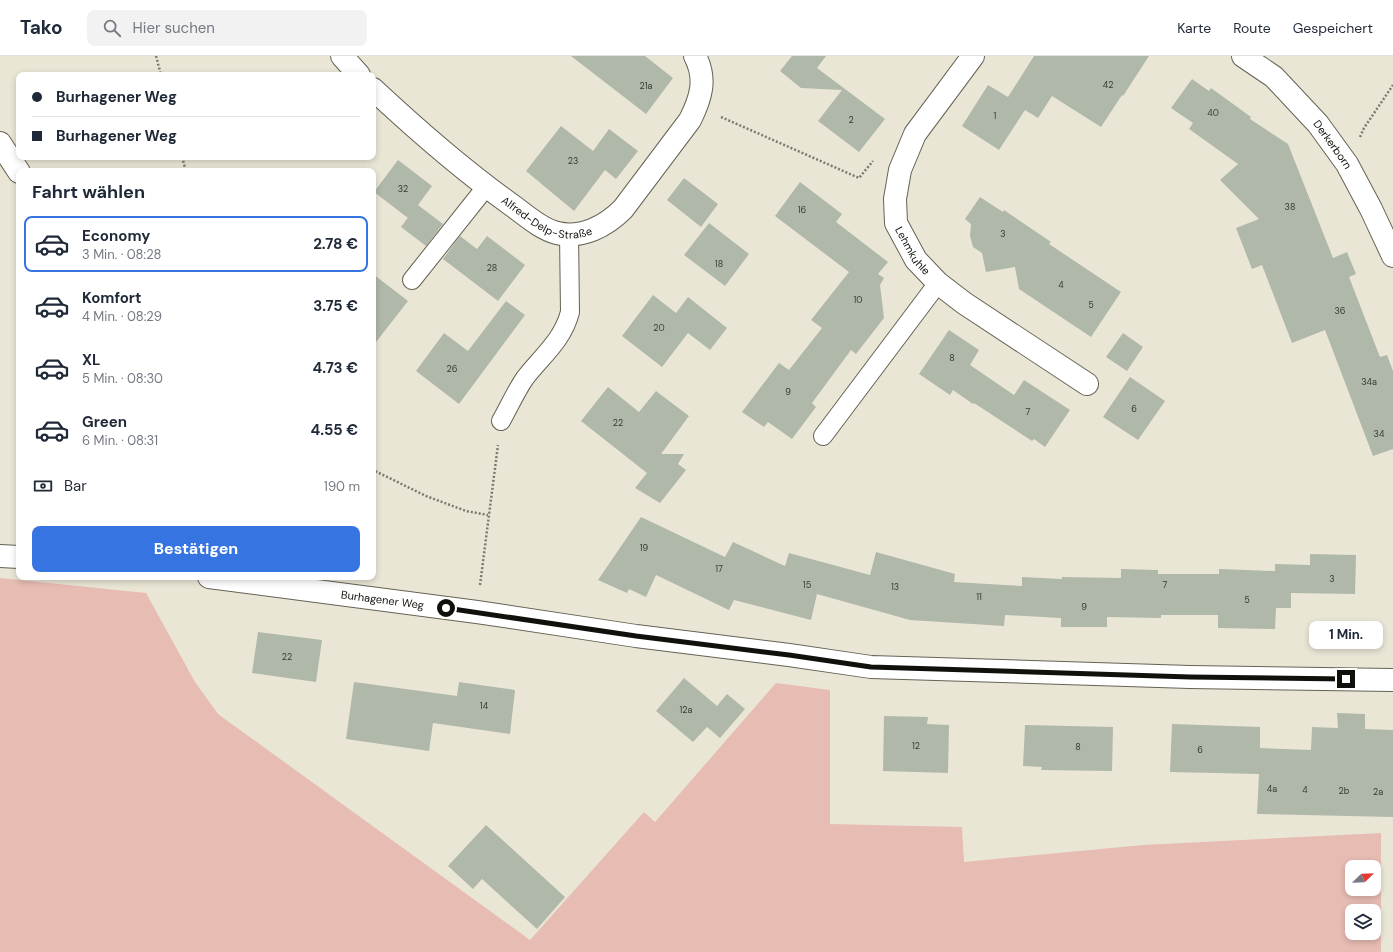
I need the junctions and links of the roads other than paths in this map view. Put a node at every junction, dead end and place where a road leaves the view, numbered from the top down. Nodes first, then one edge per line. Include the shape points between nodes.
1 (342, 56) edge
2 (695, 56) edge
3 (973, 56) edge
4 (1243, 56) edge
5 (357, 72) edge
6 (376, 92) edge
7 (0, 143) edge
8 (16, 168) edge
9 (486, 187) junction
10 (569, 234) junction
11 (1393, 256) edge
12 (412, 280) dead end
13 (938, 283) junction
14 (1086, 384) dead end
15 (501, 421) road end
16 (823, 436) dead end
17 (0, 556) edge
18 (16, 557) edge
19 (232, 580) edge
20 (1393, 680) edge

1 - 5 street
2 - 10 street, Alfred-Delp-Straße via 702,87 690,120 613,219 579,234
3 - 13 street, Lehmkuhle via 915,134 900,170 895,199 896,223 916,260
4 - 11 street, Derkerborn via 1274,77 1318,124 1347,164
6 - 9 street, Alfred-Delp-Straße
7 - 8 street
9 - 10 street, Alfred-Delp-Straße via 547,229
9 - 12 lane
10 - 15 lane via 568,321 553,346 525,378
13 - 14 street, Lehmkuhle
13 - 16 lane
17 - 18 street
19 - 20 street, Burhagener Weg via 871,667 1190,677

